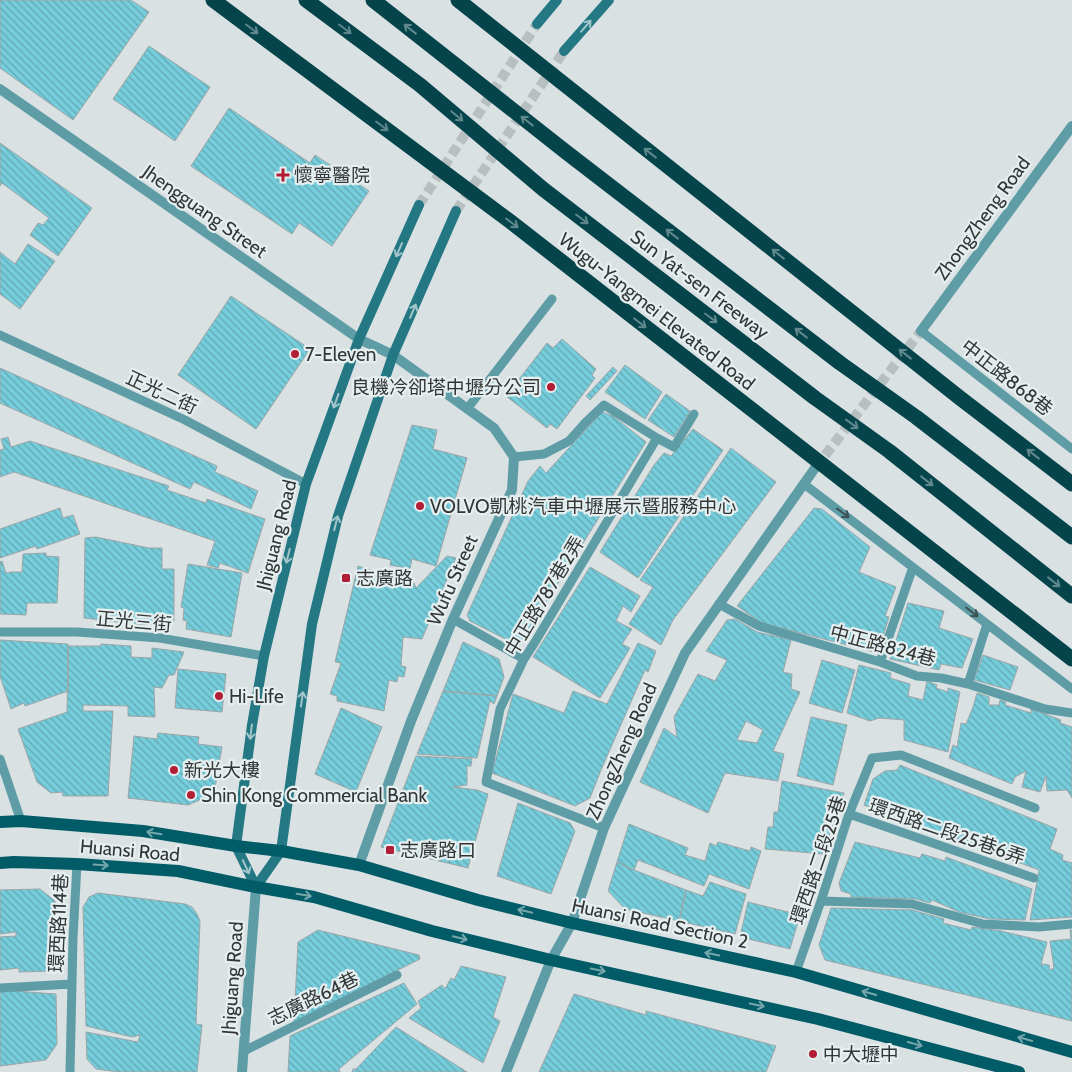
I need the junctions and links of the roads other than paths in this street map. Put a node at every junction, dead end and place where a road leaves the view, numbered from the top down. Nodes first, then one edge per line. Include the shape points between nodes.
1 (213, 0) edge
2 (306, 0) edge
3 (373, 0) edge
4 (458, 0) edge
5 (557, 0) edge
6 (609, 0) edge
7 (537, 24) tunnel mouth
8 (564, 51) tunnel mouth
9 (0, 89) edge
10 (1072, 126) edge
11 (419, 205) tunnel mouth
12 (456, 211) tunnel mouth
13 (552, 299) dead end
14 (921, 331) joint
15 (0, 336) edge
16 (359, 339) junction
17 (393, 355) junction
18 (467, 409) junction
19 (694, 414) dead end
20 (657, 438) junction
21 (1072, 449) edge
22 (514, 456) junction
23 (815, 468) tunnel mouth
24 (306, 484) junction
25 (804, 484) junction
26 (1072, 484) edge
27 (1072, 537) edge
28 (913, 567) junction
29 (1072, 596) edge
30 (719, 604) junction
31 (453, 619) junction
32 (987, 624) junction
33 (0, 632) edge
34 (264, 656) junction
35 (524, 659) junction
36 (1072, 659) edge
37 (880, 662) junction
38 (968, 684) junction
39 (1072, 689) edge
40 (1072, 713) edge
41 (0, 759) edge
42 (1035, 808) dead end
43 (849, 814) junction
44 (21, 821) junction
45 (0, 822) edge
46 (604, 828) junction
47 (236, 846) junction
48 (282, 851) junction
49 (0, 863) edge
50 (78, 864) junction
51 (358, 865) junction
52 (1034, 878) dead end
53 (256, 887) junction
54 (821, 901) junction
55 (572, 923) junction
56 (1072, 924) edge
57 (551, 960) junction
58 (796, 972) junction
59 (397, 975) dead end
60 (72, 984) junction
61 (0, 988) edge
62 (244, 1051) junction
63 (1072, 1052) edge
64 (70, 1072) edge
65 (242, 1072) edge
66 (506, 1072) edge
67 (1019, 1072) edge

1 -> 36 highway, Wugu-Yangmei Elevated Road via 511,222
2 -> 29 highway, Sun Yat-sen Freeway via 420,85 543,190 888,451
27 -> 3 highway, Sun Yat-sen Freeway via 916,416 840,363
26 -> 4 highway
5 - 7 main road
8 -> 6 main road
9 - 16 street, Jhengguang Street
10 - 14 street, ZhongZheng Road
11 -> 16 main road, Jhiguang Road
17 -> 12 main road
13 - 18 lane
14 - 21 lane, 中正路868巷
15 - 24 lane, 正光二街 via 185,420
16 - 17 street, Jhengguang Street
16 -> 24 main road, Jhiguang Road
17 - 18 street
48 -> 17 main road via 312,624 338,516
18 - 22 street via 494,428
19 - 20 lane via 674,447
20 - 22 lane via 604,405 569,441 544,454
20 - 35 lane, 中正路787巷2弄
22 - 31 street, Wufu Street via 512,490
23 - 25 street, ZhongZheng Road
24 -> 34 main road, Jhiguang Road
25 -> 28 lane
25 - 30 street, ZhongZheng Road
28 -> 32 lane
28 - 37 lane
30 - 37 lane, 中正路824巷 via 759,626
30 - 46 street, ZhongZheng Road via 685,652
31 - 35 lane
31 - 51 street, Wufu Street
32 - 38 lane
32 - 39 lane
33 - 34 lane, 正光三街 via 77,632 160,638
34 -> 47 main road, Jhiguang Road
35 - 46 lane, 中正路787巷2弄 via 500,709 486,782
37 - 38 lane, 中正路824巷 via 917,676
38 - 40 lane, 中正路824巷 via 1045,709
41 - 44 lane
42 - 43 lane, 環西路二段25巷 via 901,755 872,758
43 - 52 lane, 環西路二段25巷6弄
43 - 54 lane, 環西路二段25巷
44 - 45 main road, Huansi Road
47 -> 44 main road, Huansi Road via 144,831
46 - 55 street, ZhongZheng Road
47 - 48 main road, Huansi Road Section 2
47 -> 53 main road
48 - 51 main road, Huansi Road Section 2
48 - 53 main road
49 - 50 main road, Huansi Road
50 -> 53 main road, Huansi Road via 178,871
50 - 60 lane, 環西路114巷
55 -> 51 main road, Huansi Road Section 2
53 -> 57 main road via 314,897 432,932
53 - 62 street, Jhiguang Road
54 - 56 lane via 912,904 983,924 1039,927
54 - 58 lane, 環西路二段25巷
55 - 57 street, ZhongZheng Road
58 -> 55 main road, Huansi Road Section 2
57 - 66 street, ZhongZheng Road
57 -> 67 main road via 818,1019
63 -> 58 main road, Huansi Road Section 2
59 - 62 lane, 志廣路64巷
60 - 61 lane, 環西路114巷
60 - 64 lane, 環西路114巷
62 - 65 street, Jhiguang Road

